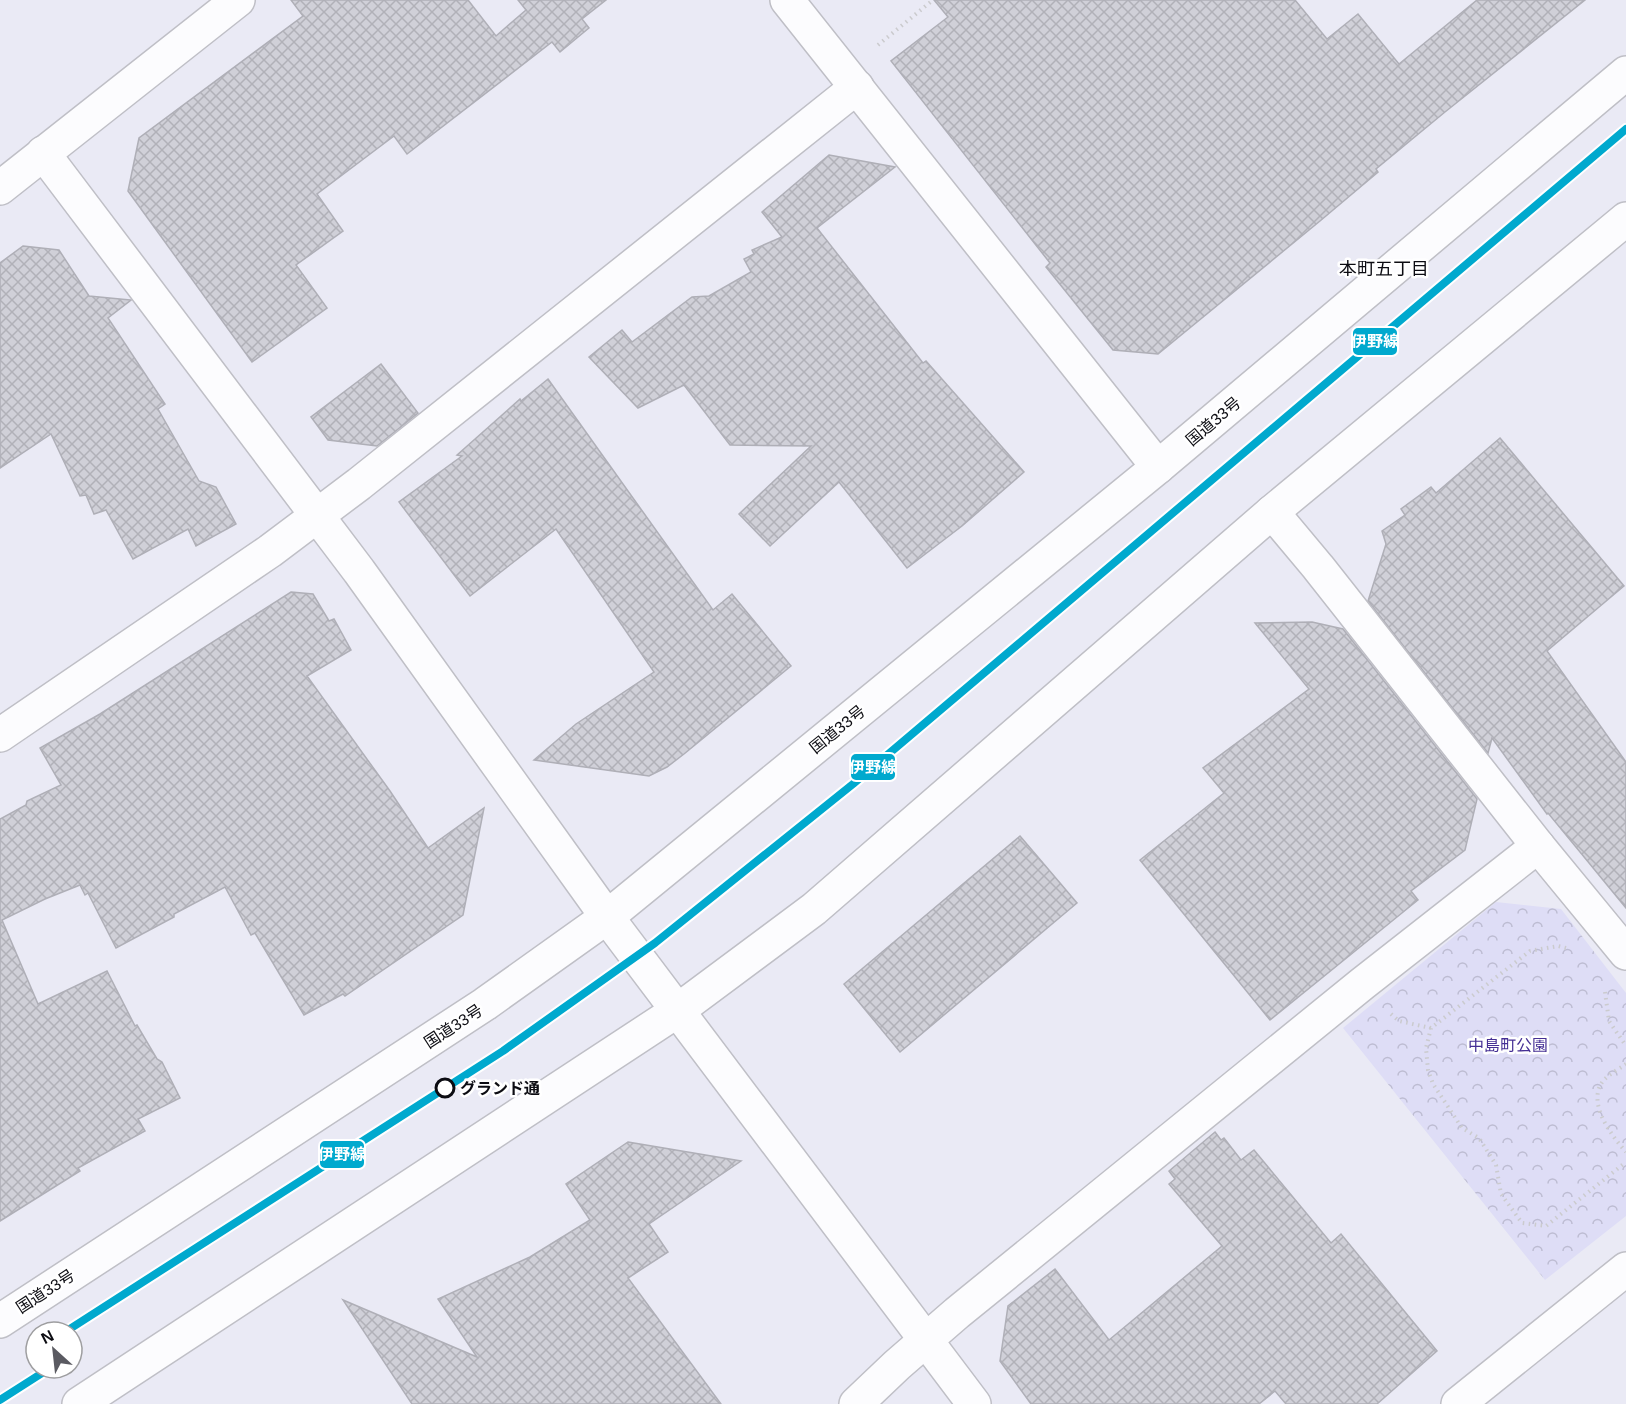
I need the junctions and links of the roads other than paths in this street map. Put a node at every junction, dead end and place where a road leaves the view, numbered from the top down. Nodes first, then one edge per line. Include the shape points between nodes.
1 (238, 0) edge
2 (787, 0) edge
3 (1626, 73) edge
4 (857, 87) junction
5 (43, 153) junction
6 (0, 188) edge
7 (1626, 219) edge
8 (1158, 467) junction
9 (1272, 512) junction
10 (316, 516) junction
11 (0, 735) edge
12 (1538, 846) junction
13 (607, 917) junction
14 (1626, 953) edge
15 (677, 1011) junction
16 (1626, 1269) edge
17 (0, 1321) edge
18 (926, 1341) junction
19 (79, 1404) edge
20 (856, 1404) edge
21 (974, 1404) edge
22 (1458, 1404) edge

1 - 5 main road
2 - 4 main road
3 - 8 main road, 国道33号
4 - 8 main road
4 - 10 main road
5 - 6 main road
5 - 10 main road
7 - 9 main road
8 - 13 main road, 国道33号
9 - 12 main road
9 - 15 main road via 814,909
10 - 11 main road
10 - 13 main road
12 - 14 main road
12 - 18 main road via 1267,1061
13 - 15 main road
13 - 17 main road, 国道33号 via 485,1004
15 - 18 main road
15 - 19 main road
16 - 22 main road
18 - 20 main road
18 - 21 main road

